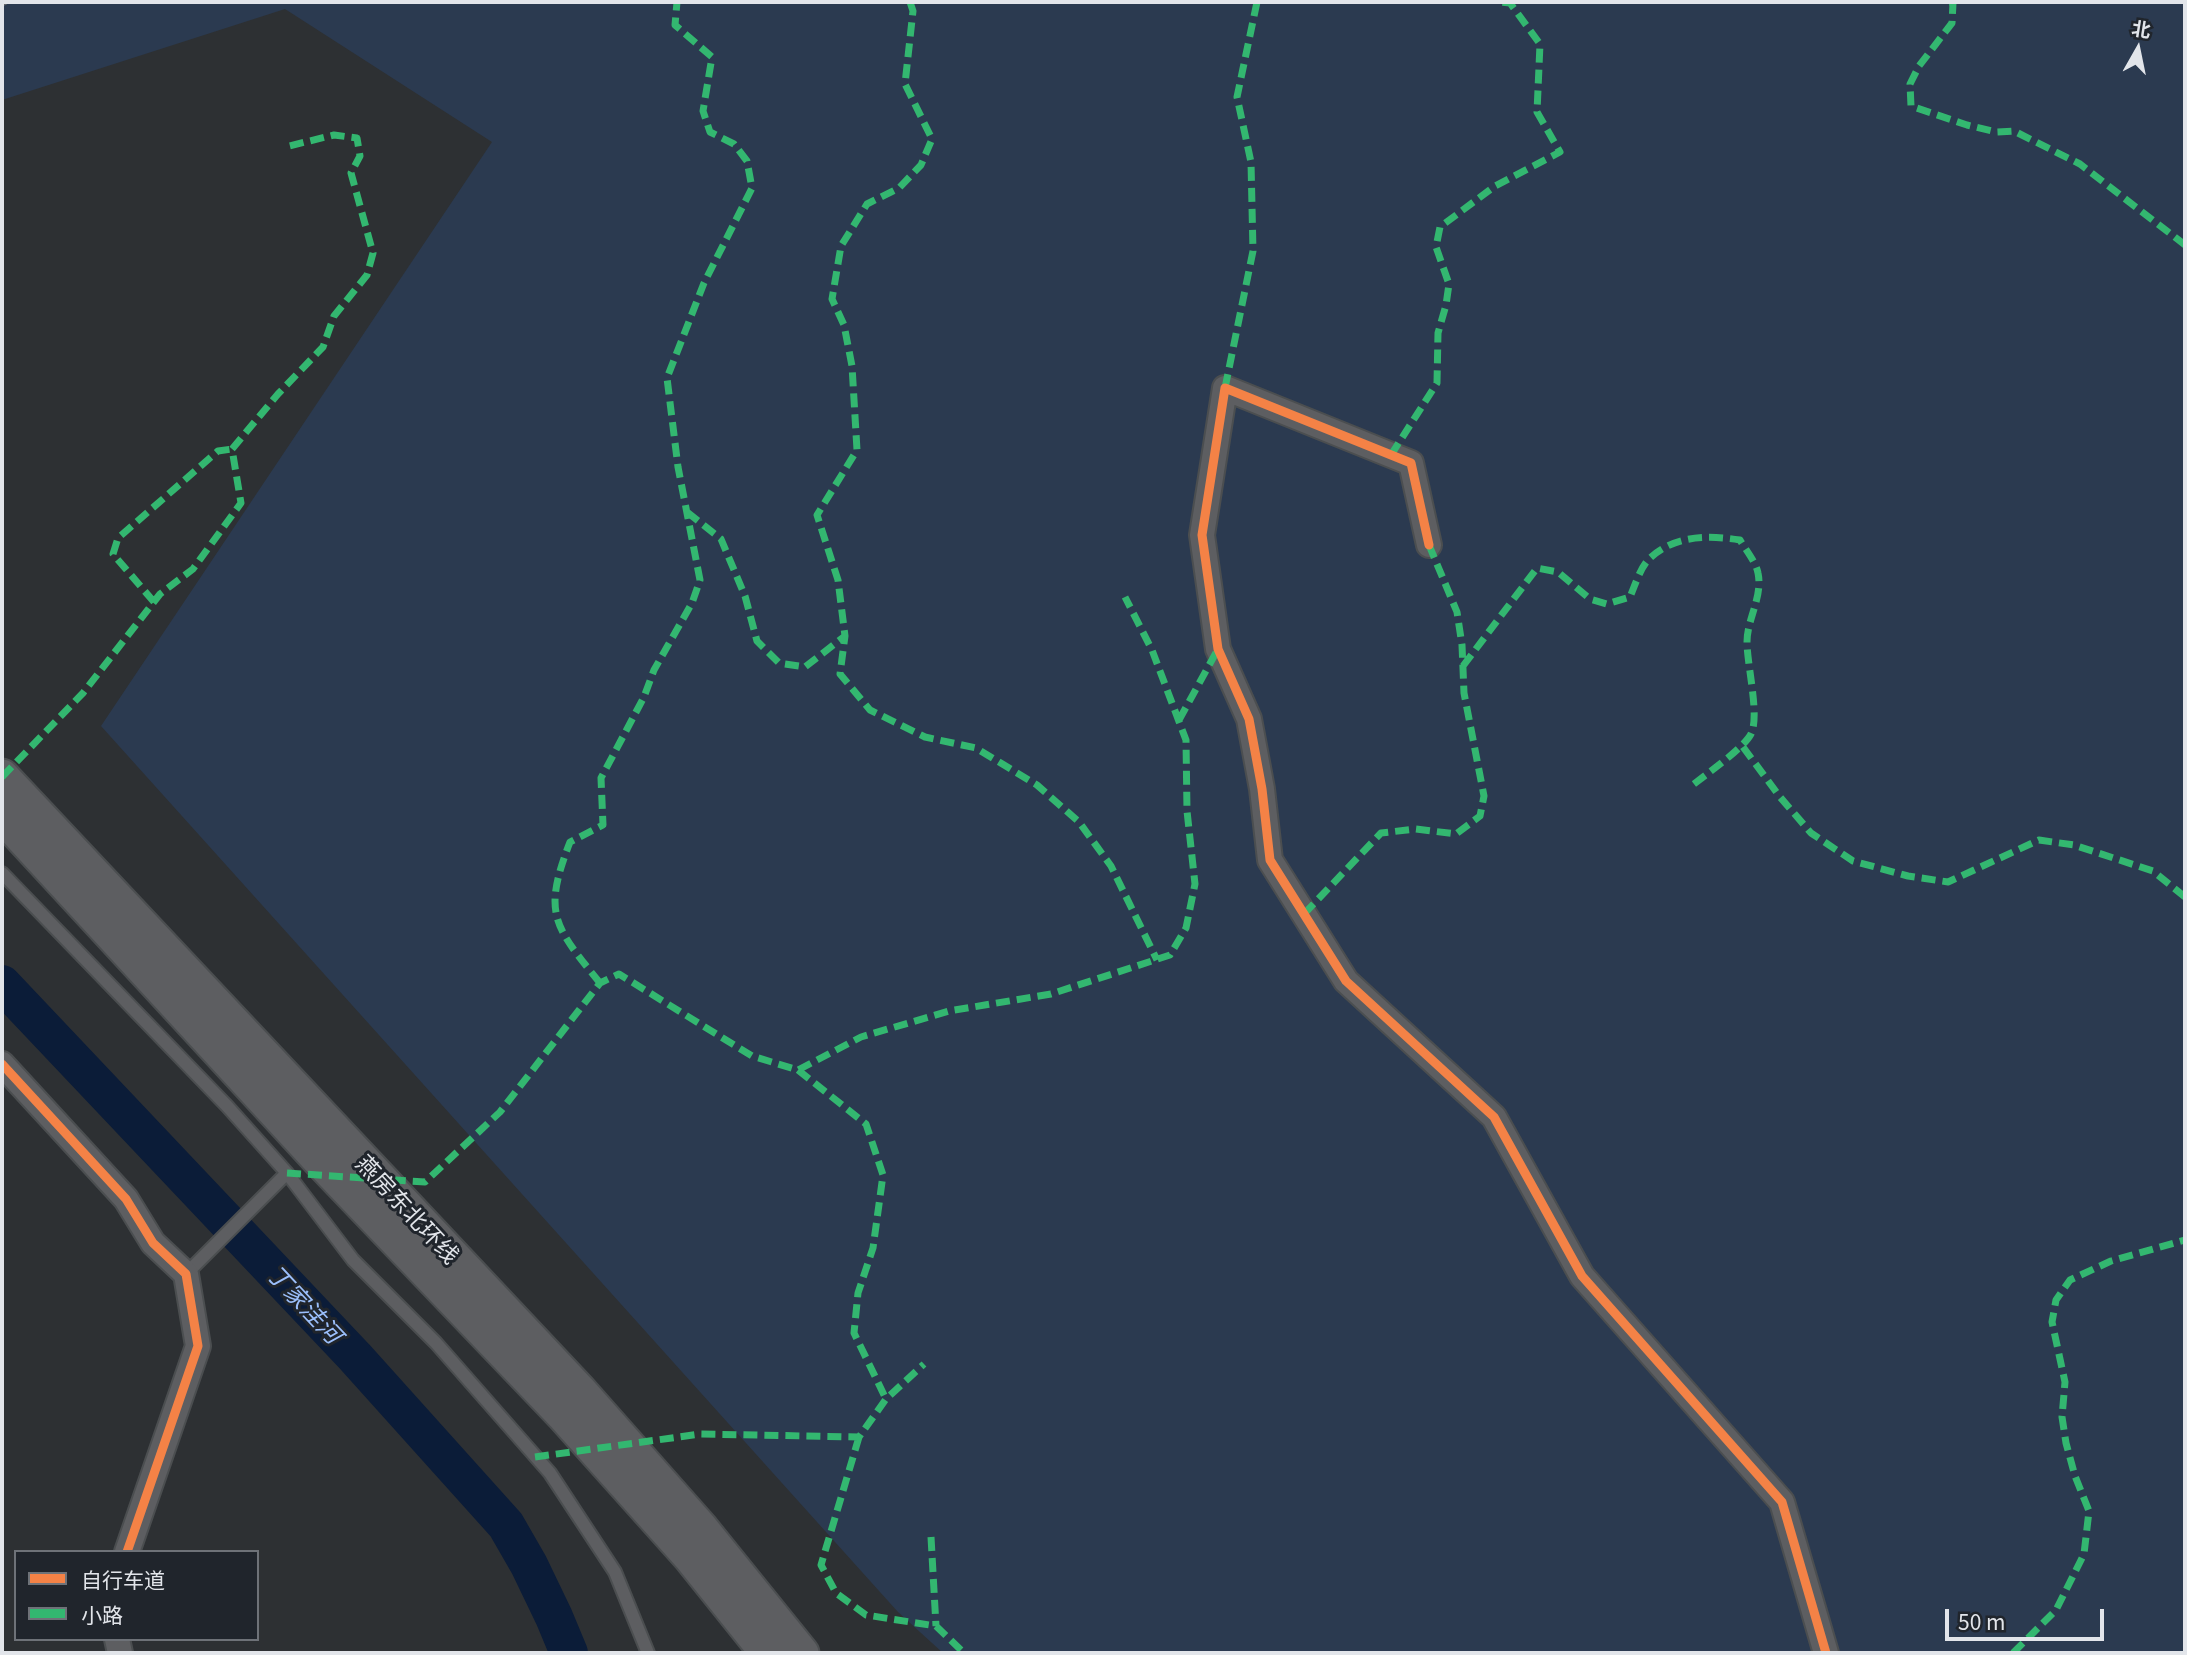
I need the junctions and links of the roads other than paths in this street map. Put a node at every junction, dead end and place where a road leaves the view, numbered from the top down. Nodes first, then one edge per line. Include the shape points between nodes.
1 (1429, 545) dead end
2 (2, 776) edge
3 (2, 817) edge
4 (2, 873) edge
5 (2, 1064) edge
6 (287, 1173) junction
7 (186, 1274) junction
8 (128, 1550) edge
9 (648, 1653) edge
10 (767, 1653) edge
11 (802, 1653) edge
12 (1826, 1653) edge

1 - 12 street via 1411,463 1225,388 1202,535 1218,649 1249,719 1270,860 1346,981 1494,1117 1582,1276 1782,1502
2 - 11 main road, 燕房东北环线 via 580,1391
3 - 10 main road, 燕房东北环线 via 563,1415 690,1557
4 - 6 lane
5 - 7 street via 126,1199 153,1243
6 - 7 lane
6 - 9 lane via 353,1260 436,1343 550,1473 615,1572
7 - 8 street via 198,1346

